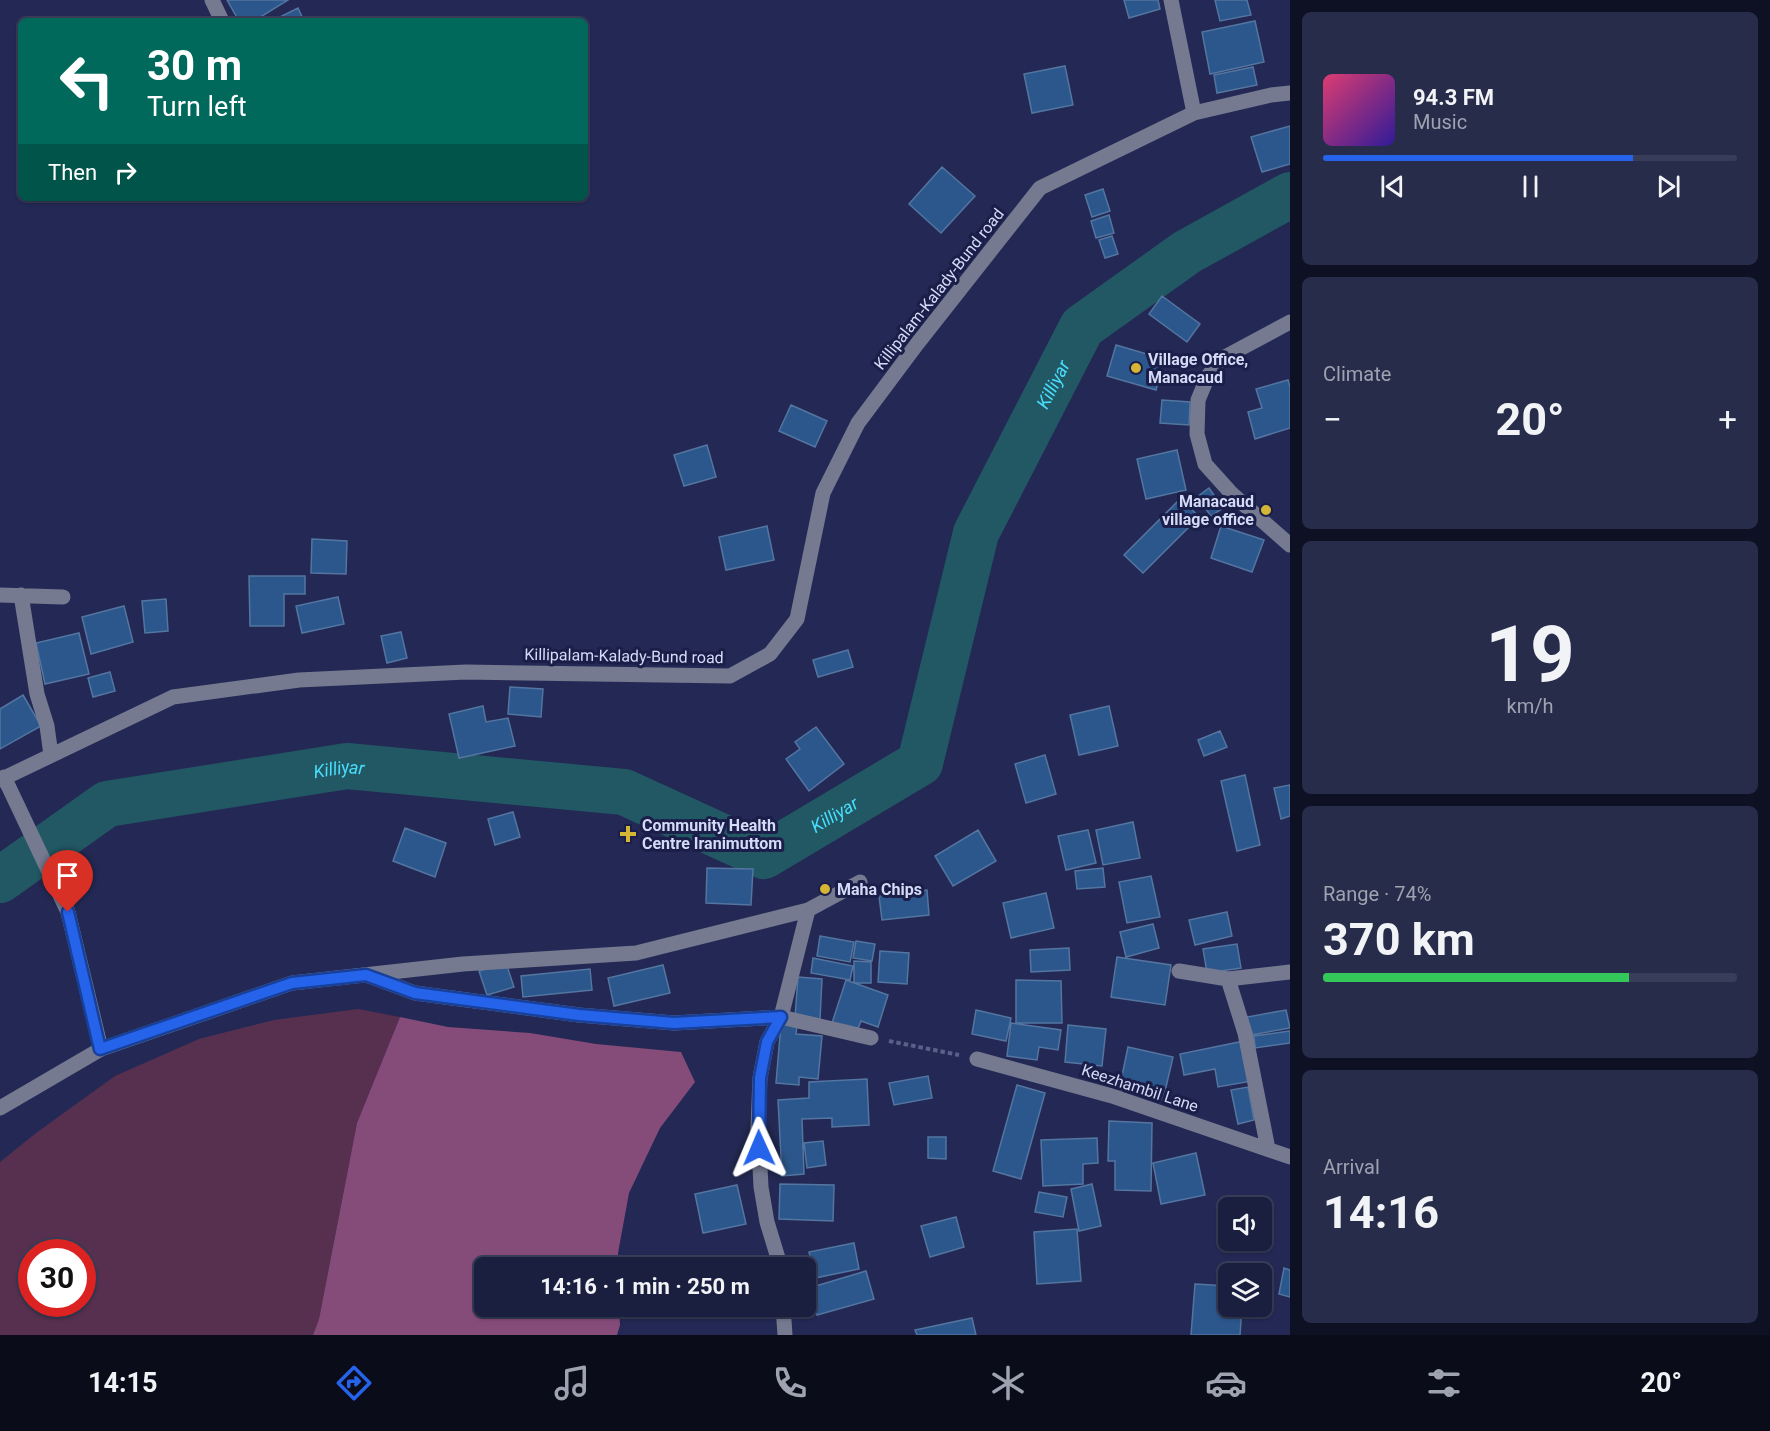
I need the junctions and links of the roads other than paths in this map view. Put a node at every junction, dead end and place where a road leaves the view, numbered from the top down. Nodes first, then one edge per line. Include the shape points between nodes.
1 (212, 0) edge
2 (1171, 0) edge
3 (221, 18) edge
4 (1290, 93) edge
5 (1194, 113) junction
6 (1290, 322) edge
7 (1290, 545) edge
8 (0, 595) edge
9 (21, 595) junction
10 (63, 597) dead end
11 (51, 755) junction
12 (2, 779) edge
13 (860, 882) dead end
14 (808, 910) junction
15 (1179, 971) dead end
16 (1290, 972) edge
17 (366, 975) junction
18 (1228, 979) junction
19 (781, 1017) junction
20 (871, 1038) road end
21 (100, 1049) junction
22 (977, 1059) road end
23 (0, 1108) edge
24 (1268, 1149) junction
25 (1290, 1157) edge
26 (778, 1257) edge
27 (784, 1317) edge
28 (785, 1335) edge

1 - 3 street
2 - 5 street
4 - 5 street, Killipalam-Kalady-Bund road
5 - 11 street, Killipalam-Kalady-Bund road via 1040,188 858,423 823,493 797,619 770,654 740,671 730,676 466,672 299,680 173,697
6 - 7 street via 1221,359 1208,376 1198,400 1197,434 1205,464 1232,494
8 - 9 street
9 - 10 street
9 - 11 street
11 - 12 street, Killipalam-Kalady-Bund road
12 - 21 street via 68,912
13 - 14 street
14 - 17 street via 636,953 463,964
14 - 19 street
15 - 18 street
16 - 18 street
17 - 19 street via 415,993 579,1015 674,1023
17 - 21 street via 292,983
18 - 24 street via 1245,1033
19 - 20 street
19 - 26 street via 767,1042 760,1078 758,1128 761,1187
21 - 23 street
22 - 24 street, Keezhambil Lane via 1112,1095
24 - 25 street, Keezhambil Lane
27 - 28 street

